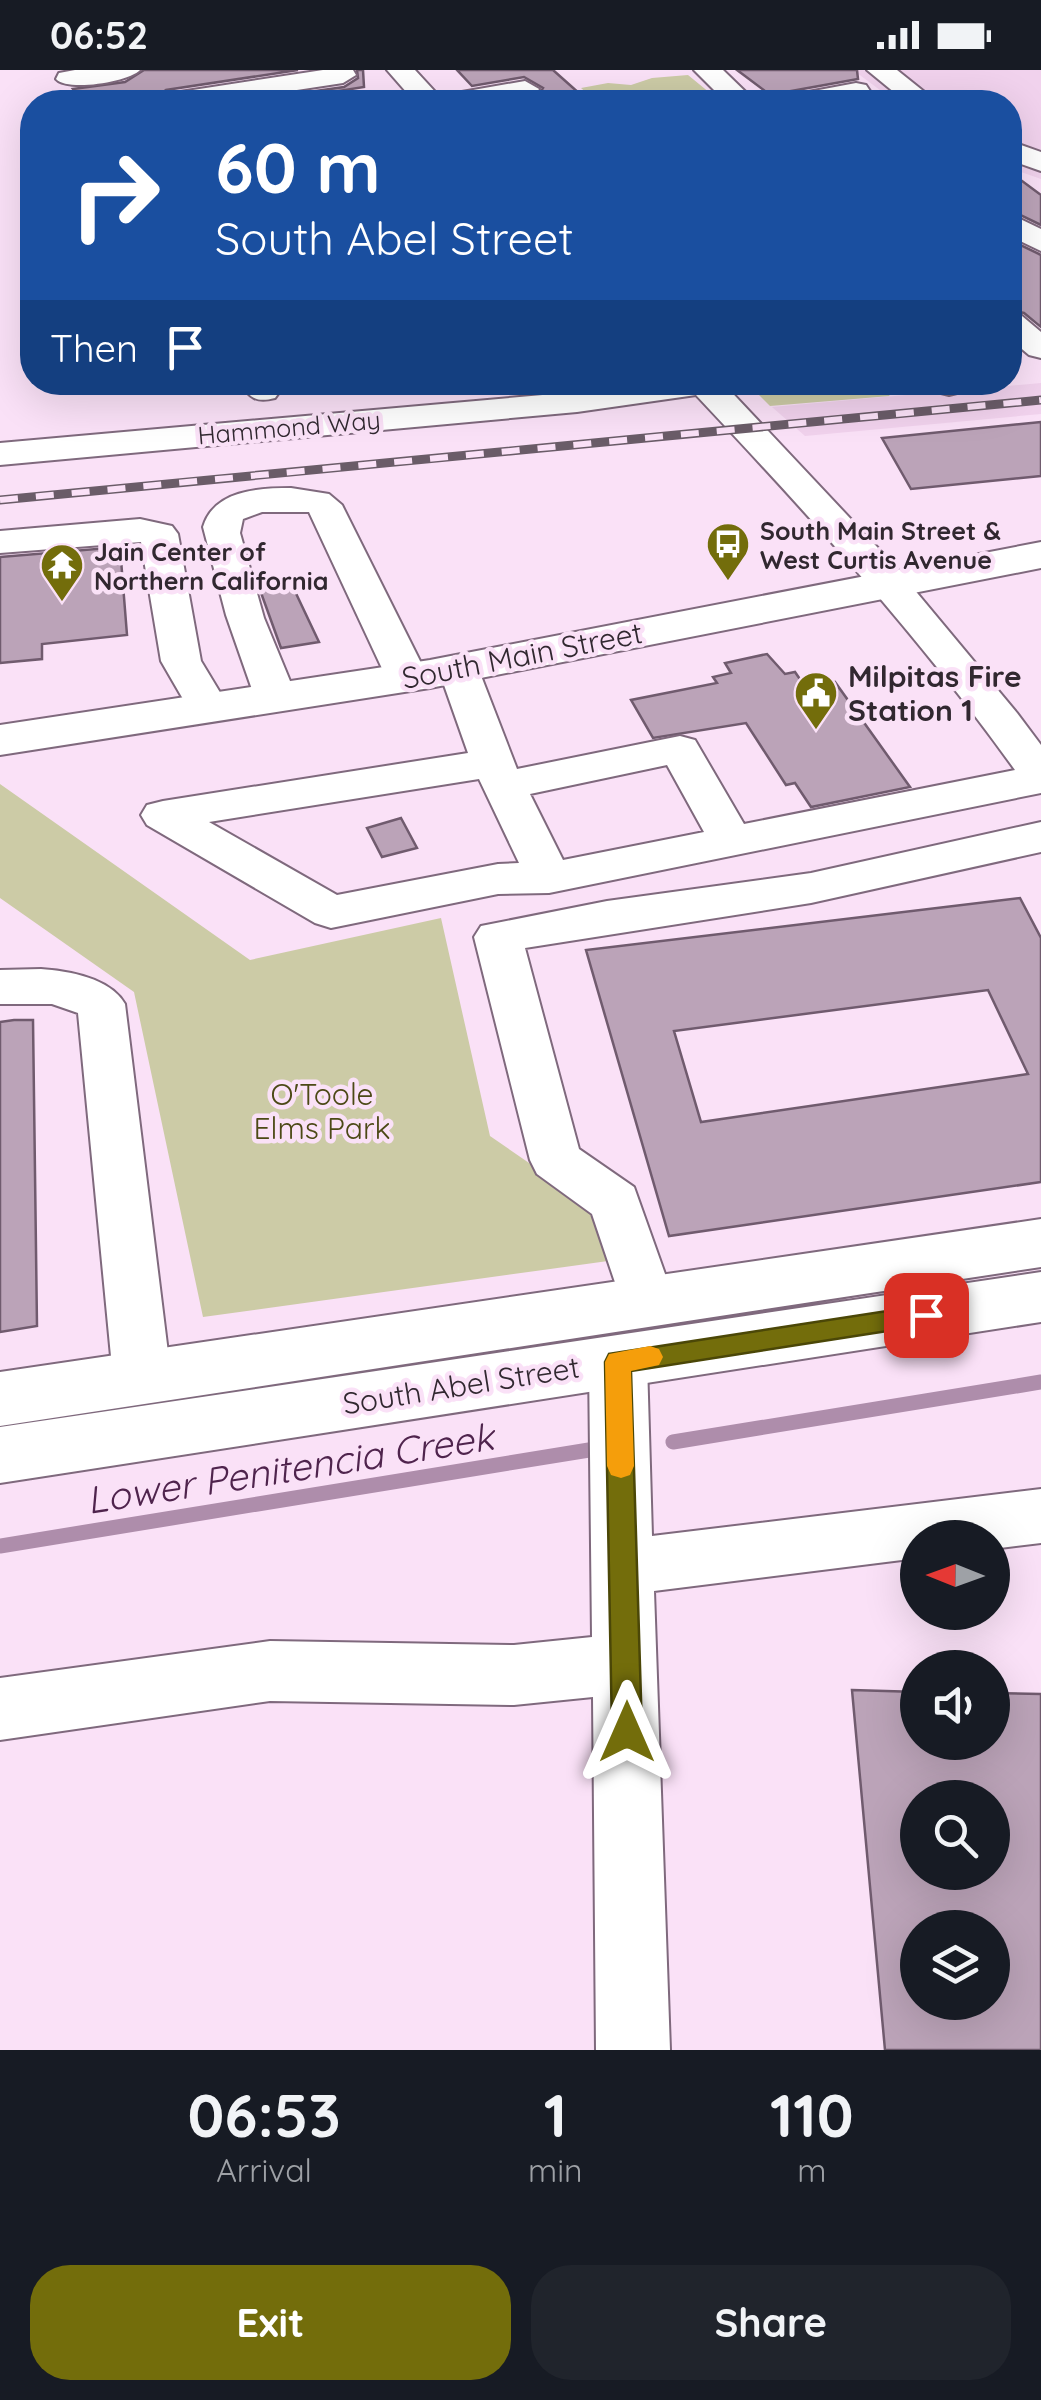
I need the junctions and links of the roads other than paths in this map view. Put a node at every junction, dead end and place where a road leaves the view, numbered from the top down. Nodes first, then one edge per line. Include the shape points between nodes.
1 (127, 70) edge
2 (193, 70) edge
3 (400, 70) edge
4 (880, 70) edge
5 (711, 71) edge
6 (343, 75) dead end
7 (61, 84) edge
8 (208, 90) edge
9 (263, 90) edge
10 (419, 90) edge
11 (730, 90) edge
12 (908, 90) edge
13 (453, 395) edge
14 (624, 395) edge
15 (714, 395) edge
16 (578, 402) junction
17 (467, 411) junction
18 (746, 428) junction
19 (0, 454) edge
20 (0, 542) edge
21 (1041, 555) edge
22 (892, 584) junction
23 (458, 668) junction
24 (407, 677) junction
25 (276, 698) junction
26 (209, 709) junction
27 (0, 740) edge
28 (500, 774) junction
29 (1041, 777) edge
30 (1041, 837) edge
31 (732, 841) junction
32 (549, 878) junction
33 (0, 987) edge
34 (1041, 1243) edge
35 (1041, 1297) edge
36 (663, 1299) junction
37 (515, 1319) junction
38 (618, 1362) junction
39 (0, 1399) edge
40 (144, 1405) junction
41 (0, 1455) edge
42 (1041, 1516) edge
43 (624, 1567) junction
44 (626, 1664) junction
45 (0, 1709) edge
46 (633, 2050) edge

1 - 7 street
2 - 8 street
3 - 10 street
4 - 12 street
5 - 11 street
6 - 9 street
13 - 17 street
14 - 16 street, Hammond Way
15 - 18 street
16 - 17 street, Hammond Way
16 - 18 street, Hammond Way via 602,414
17 - 19 street, Hammond Way
18 - 22 street
20 - 26 street via 159,534 181,660
21 - 22 main road, South Main Street
22 - 23 main road, South Main Street
22 - 29 street
23 - 24 main road, South Main Street
23 - 28 street
24 - 25 main road, South Main Street
24 - 25 street via 317,500 247,504 229,511 222,533
25 - 26 main road, South Main Street
26 - 27 main road, South Main Street
28 - 31 street via 680,749
28 - 32 street
28 - 32 street via 163,815 331,912 498,879
29 - 31 street
30 - 36 street via 811,888 498,937 556,1160 615,1202
31 - 32 street
33 - 40 street via 50,984 101,1004
34 - 36 main road, South Abel Street
35 - 38 main road, South Abel Street
36 - 37 main road, South Abel Street
36 - 38 main road via 631,1334
37 - 38 main road
37 - 40 main road, South Abel Street
38 - 40 main road, South Abel Street
38 - 43 street
39 - 40 main road, South Abel Street
40 - 41 main road, South Abel Street
42 - 43 street
43 - 44 street
44 - 45 street via 514,1675 270,1671
44 - 46 street

